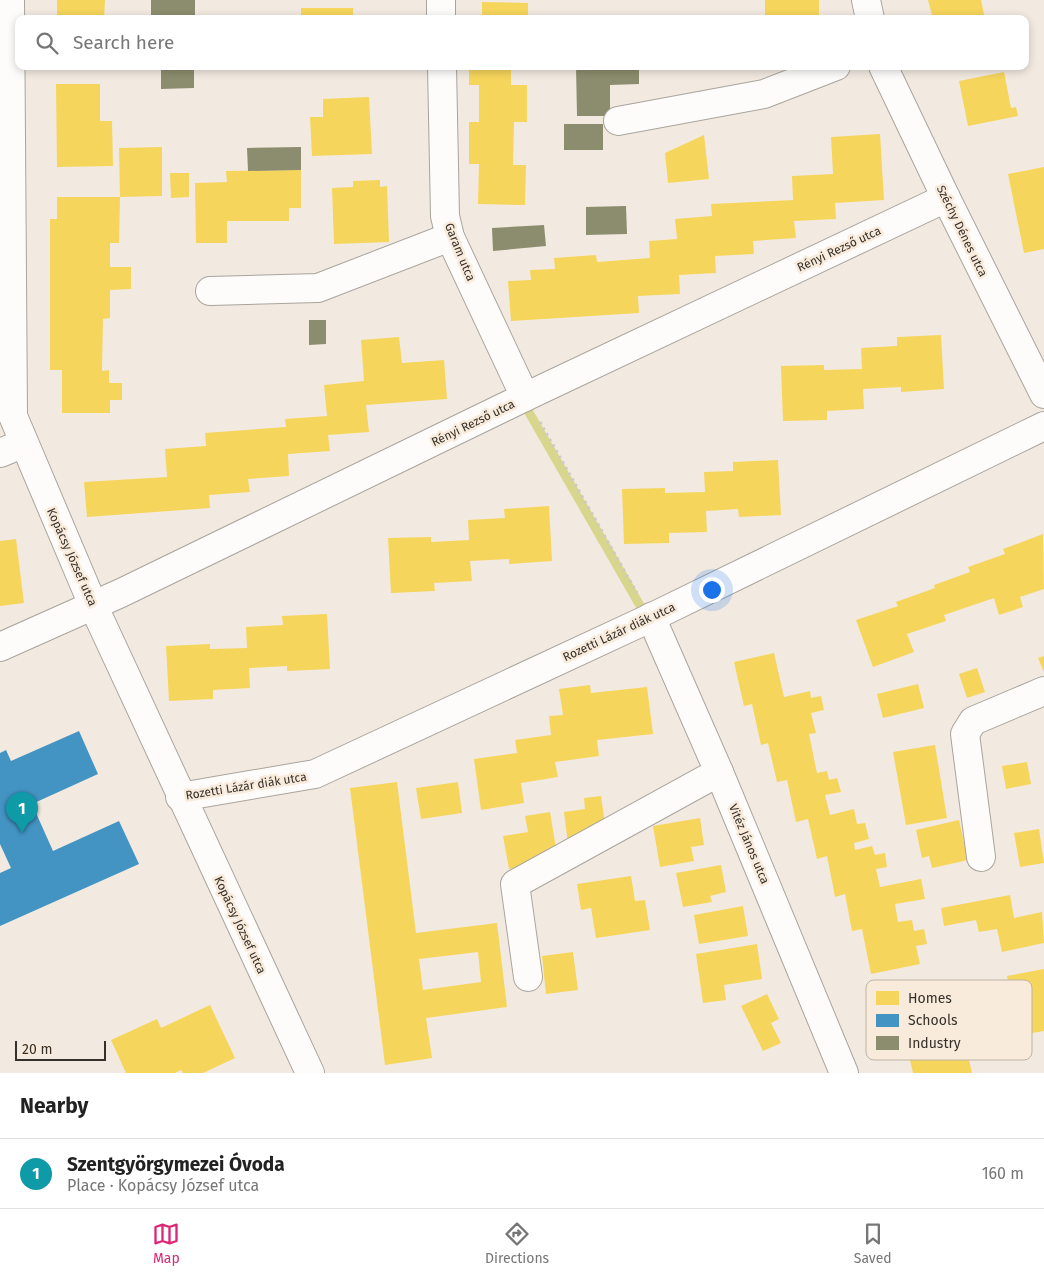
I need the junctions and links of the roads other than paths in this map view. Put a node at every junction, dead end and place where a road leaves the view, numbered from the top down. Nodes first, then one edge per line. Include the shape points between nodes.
1 (10, 0) edge
2 (441, 0) edge
3 (866, 0) edge
4 (441, 15) edge
5 (869, 15) edge
6 (442, 70) edge
7 (826, 70) edge
8 (885, 70) edge
9 (618, 121) dead end
10 (946, 198) junction
11 (450, 237) junction
12 (210, 291) dead end
13 (1044, 394) edge
14 (525, 397) junction
15 (1044, 426) edge
16 (11, 448) edge
17 (93, 605) junction
18 (651, 617) junction
19 (0, 647) edge
20 (1044, 691) edge
21 (718, 772) junction
22 (180, 797) junction
23 (982, 857) dead end
24 (528, 977) dead end
25 (310, 1073) edge
26 (844, 1073) edge

1 - 16 street, Kopácsy József utca
2 - 4 street
3 - 5 street
6 - 11 street, Garam utca via 445,216
7 - 9 street via 764,94
8 - 10 street, Széchy Dénes utca
10 - 13 street, Széchy Dénes utca
10 - 14 street, Rényi Rezső utca
11 - 12 street via 318,288
11 - 14 street, Garam utca
14 - 17 street, Rényi Rezső utca
15 - 18 street, Rozetti Lázár diák utca
16 - 17 street, Kopácsy József utca
17 - 19 street, Rényi Rezső utca
17 - 22 street, Kopácsy József utca
18 - 21 street, Vitéz János utca
18 - 22 street, Rozetti Lázár diák utca via 315,774
20 - 23 street via 973,721 965,734
21 - 24 street via 515,884
21 - 26 street, Vitéz János utca
22 - 25 street, Kopácsy József utca

